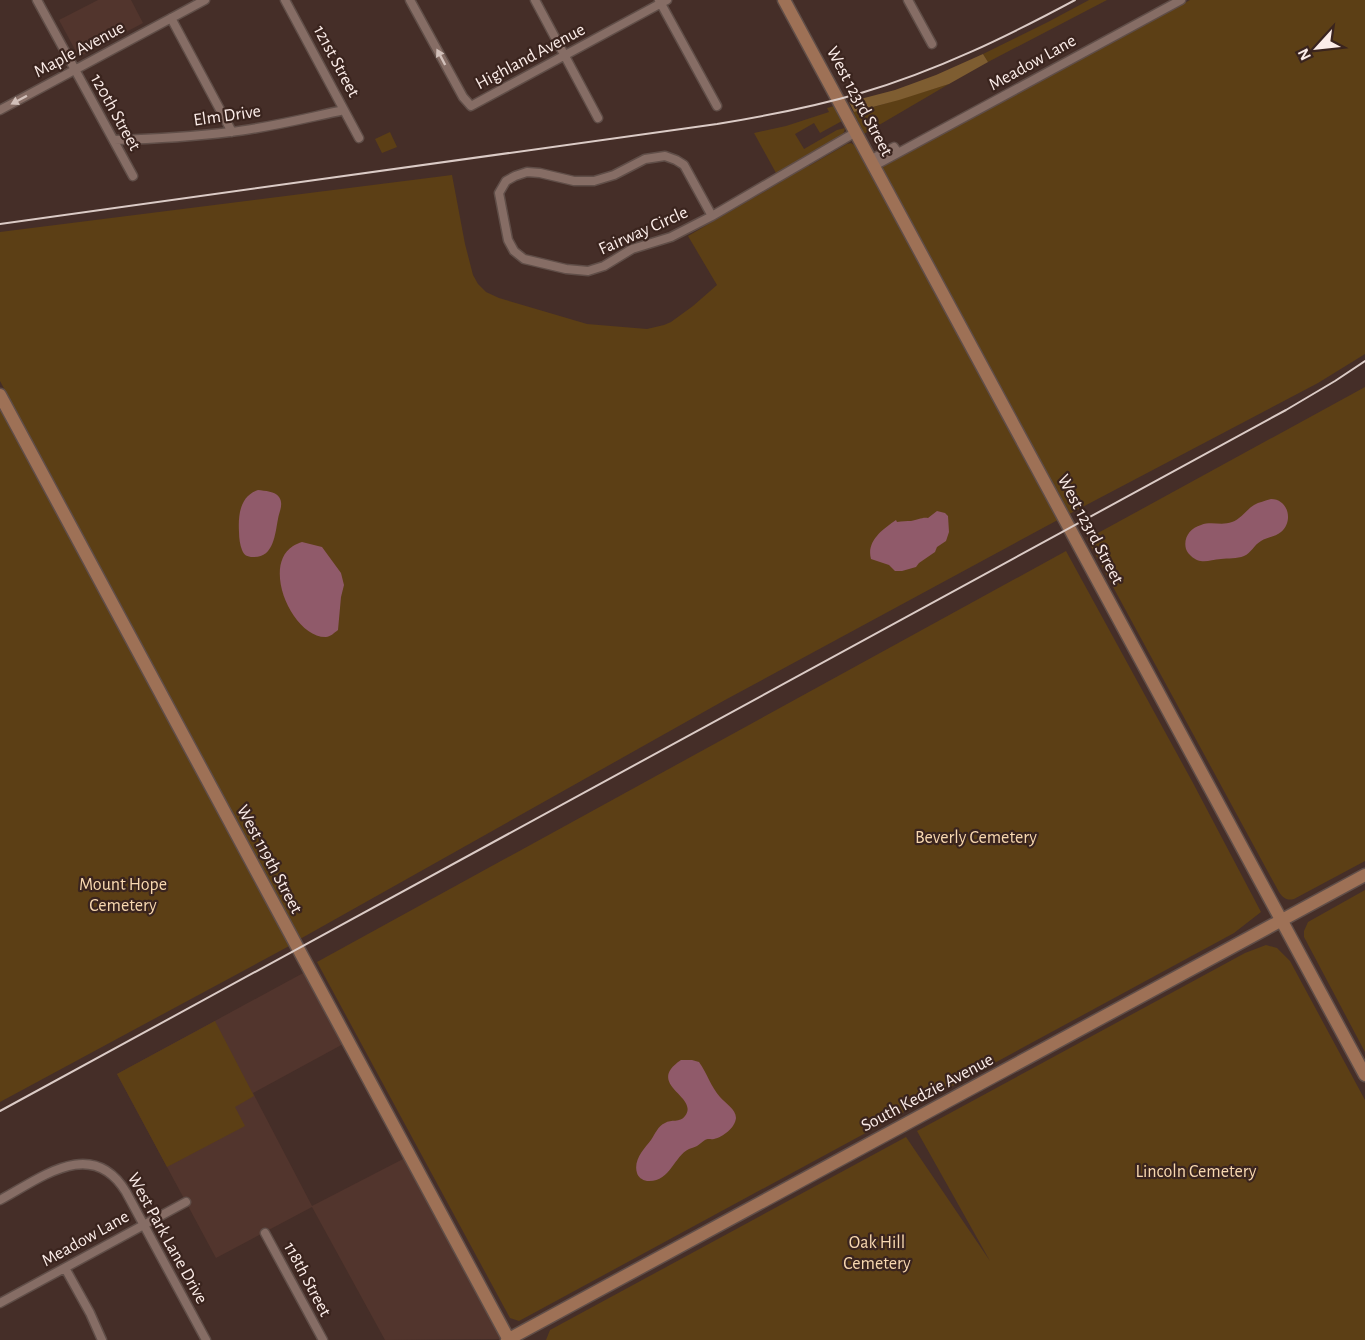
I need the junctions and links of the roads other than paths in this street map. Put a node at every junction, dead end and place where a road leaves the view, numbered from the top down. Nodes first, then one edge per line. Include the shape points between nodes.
1 (37, 0) edge
2 (205, 0) edge
3 (285, 0) edge
4 (410, 0) edge
5 (535, 0) edge
6 (784, 0) edge
7 (908, 0) edge
8 (1181, 0) edge
9 (662, 1) edge
10 (171, 18) junction
11 (932, 44) dead end
12 (565, 56) junction
13 (75, 70) junction
14 (717, 106) dead end
15 (0, 110) edge
16 (344, 110) junction
17 (598, 118) dead end
18 (232, 132) junction
19 (856, 132) junction
20 (359, 138) dead end
21 (114, 140) junction
22 (872, 163) junction
23 (133, 176) dead end
24 (711, 216) junction
25 (0, 395) edge
26 (1365, 875) edge
27 (1282, 921) junction
28 (1365, 1075) edge
29 (0, 1200) edge
30 (186, 1202) dead end
31 (144, 1224) junction
32 (265, 1233) dead end
33 (65, 1268) junction
34 (0, 1303) edge
35 (102, 1340) edge
36 (206, 1340) edge
37 (323, 1340) edge
38 (508, 1340) edge

1 - 13 street, 120th Street
2 - 10 street, Maple Avenue
3 - 16 street, 121st Street
12 -> 4 street, Highland Avenue via 471,106
5 - 12 street
6 - 19 street, West 123rd Street
7 - 11 street
8 - 22 street, Meadow Lane
9 - 12 street, Highland Avenue
9 - 14 street
10 - 13 street, Maple Avenue
10 - 18 street
12 - 17 street
13 -> 15 street, Maple Avenue
13 - 21 street, 120th Street
16 - 18 street, Elm Drive
16 - 20 street, 121st Street
18 - 21 street, Elm Drive
19 - 22 street, West 123rd Street
19 - 24 street, Fairway Circle
21 - 23 street, 120th Street
22 - 27 street, West 123rd Street
24 - 24 street, Fairway Circle via 671,237 632,249 604,266 588,271 566,269 525,259 514,251 508,240 499,193 506,182 527,172 594,181 645,159 665,156 684,165
25 - 38 street, West 119th Street
26 - 27 street, South Kedzie Avenue
27 - 28 street, West 123rd Street
27 - 38 street, South Kedzie Avenue
29 - 31 street, West Park Lane Drive via 62,1167 91,1164 116,1177
30 - 31 street, Meadow Lane
31 - 33 street, Meadow Lane
31 - 36 street, West Park Lane Drive
32 - 37 street, 118th Street
33 - 34 street, Meadow Lane
33 - 35 street

